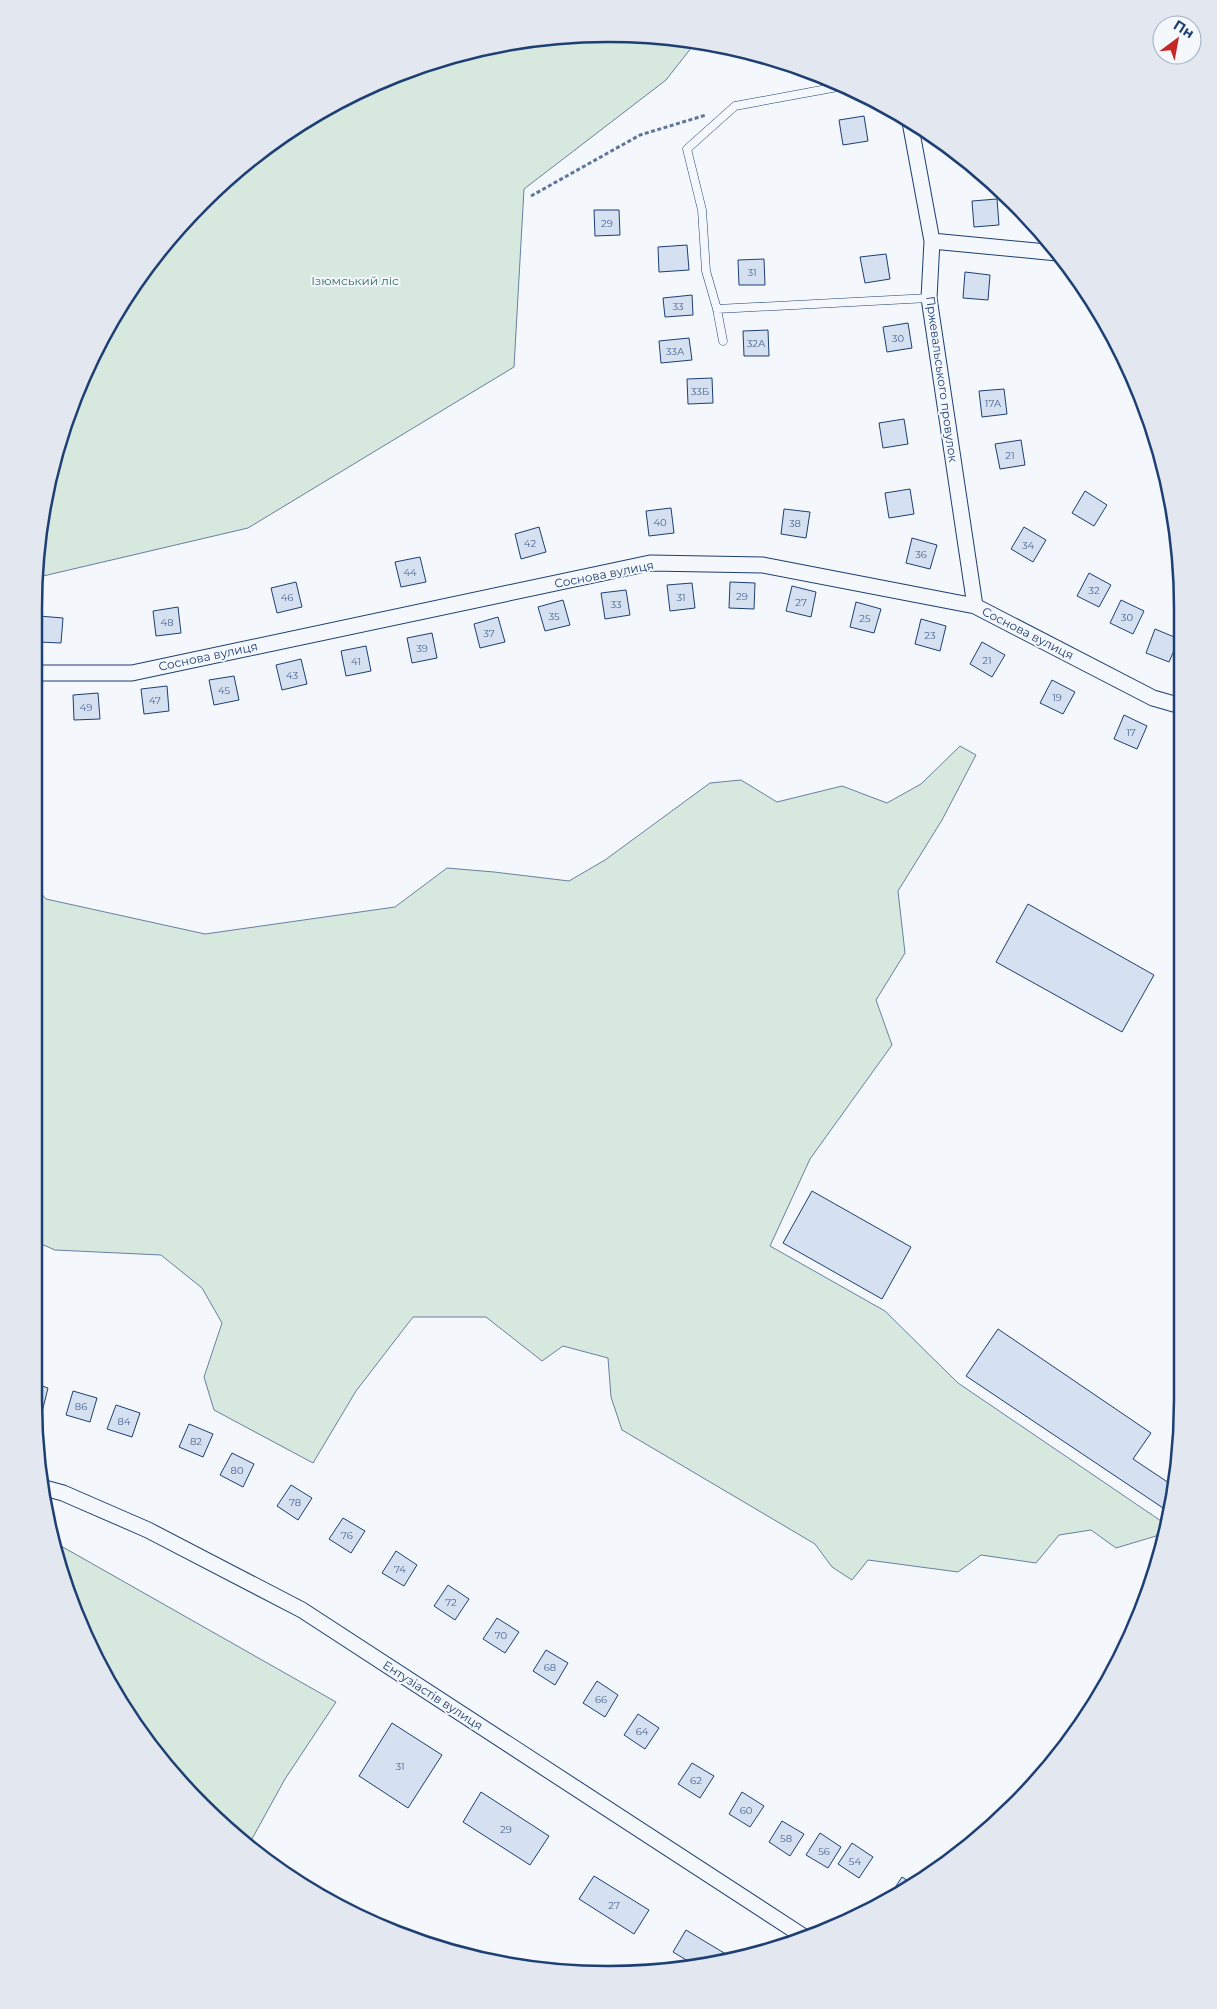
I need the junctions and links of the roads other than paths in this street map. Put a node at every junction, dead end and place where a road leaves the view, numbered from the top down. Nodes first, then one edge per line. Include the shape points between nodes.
1 (830, 88) edge
2 (912, 131) edge
3 (932, 241) junction
4 (1048, 252) edge
5 (929, 298) junction
6 (717, 309) junction
7 (723, 341) dead end
8 (975, 606) junction
9 (42, 673) edge
10 (1174, 704) edge
11 (49, 1489) edge
12 (798, 1933) edge

1 - 6 lane via 735,106 687,149 702,210 706,271
2 - 3 street, Пржевальського провулок
3 - 4 street
3 - 5 street, Пржевальського провулок
5 - 6 lane
5 - 8 street, Пржевальського провулок
6 - 7 lane
8 - 9 street, Соснова вулиця via 763,565 650,563 132,673
8 - 10 street, Соснова вулиця via 1153,698
11 - 12 street, Ентузіастів вулиця via 148,1530 302,1610

